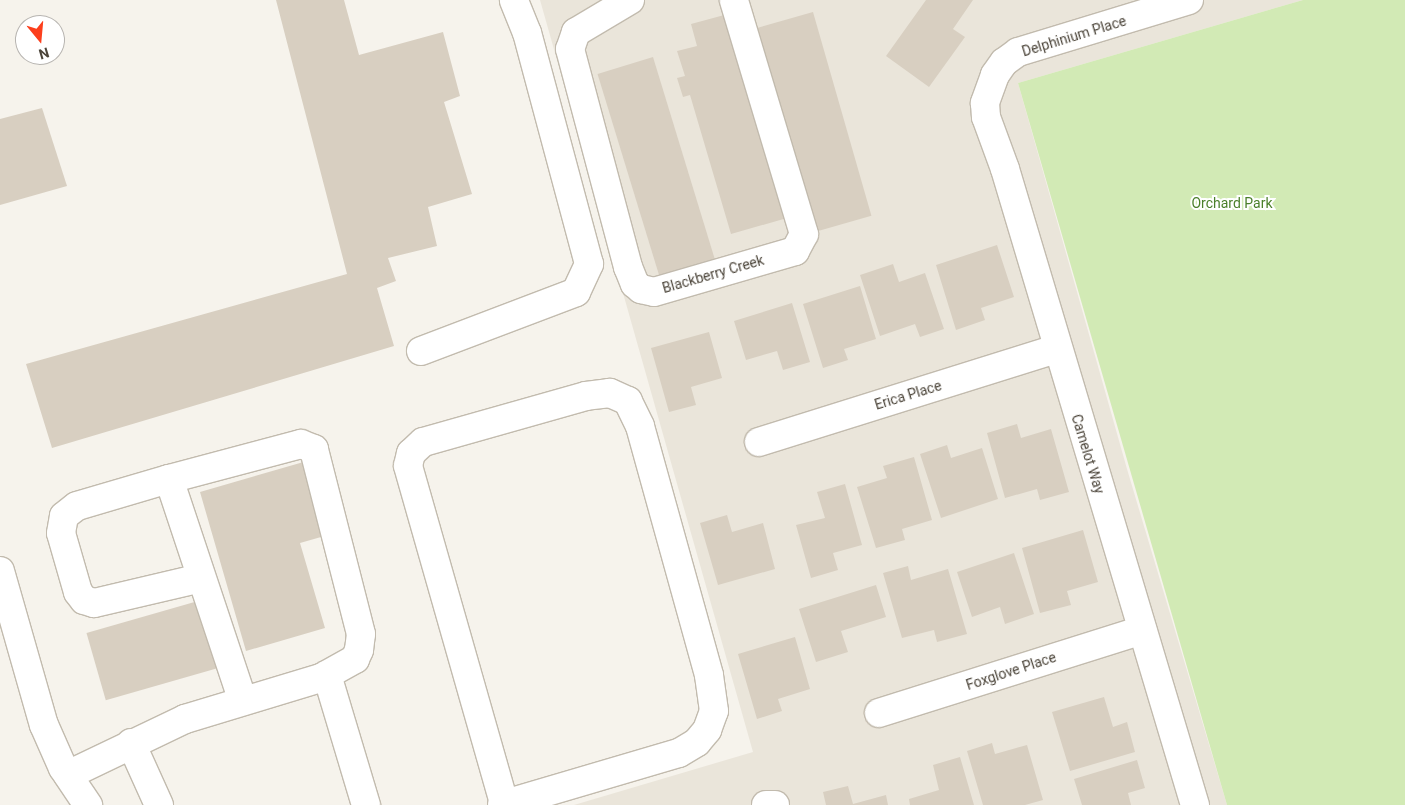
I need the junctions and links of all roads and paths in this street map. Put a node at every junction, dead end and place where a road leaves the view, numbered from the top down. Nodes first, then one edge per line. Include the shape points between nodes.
1 (514, 0) edge
2 (630, 0) edge
3 (734, 0) edge
4 (1189, 0) edge
5 (985, 103) joint
6 (1056, 349) junction
7 (421, 351) dead end
8 (760, 442) dead end
9 (169, 479) junction
10 (0, 571) edge
11 (201, 578) junction
12 (1142, 630) junction
13 (327, 675) junction
14 (243, 701) junction
15 (879, 713) dead end
16 (132, 743) junction
17 (68, 775) junction
18 (88, 805) edge
19 (159, 805) edge
20 (366, 805) edge
21 (503, 805) edge
22 (766, 805) edge
23 (775, 805) edge
24 (1195, 805) edge

1 - 7 street via 527,33 589,264 576,292
2 - 3 street, Blackberry Creek via 576,32 570,49 628,267 636,284 654,292 795,251 804,234
4 - 5 street, Delphinium Place via 1018,52 1004,62 995,75
5 - 6 street, Camelot Way via 986,118 1005,168
6 - 8 street, Erica Place
6 - 12 street, Camelot Way
9 - 11 street
9 - 11 street via 77,506 64,516 61,533 78,592 84,600 94,603
9 - 13 street via 301,444 314,449 361,634 355,659
10 - 17 street via 44,725
11 - 14 street
12 - 15 street, Foxglove Place
12 - 24 street, Camelot Way
13 - 14 street
13 - 20 street
14 - 16 street via 186,719
16 - 17 street
16 - 19 street
17 - 18 street
21 - 21 street via 679,752 697,742 707,730 714,711 709,674 640,426 628,401 610,393 586,396 423,442 411,453 408,466
22 - 23 street

